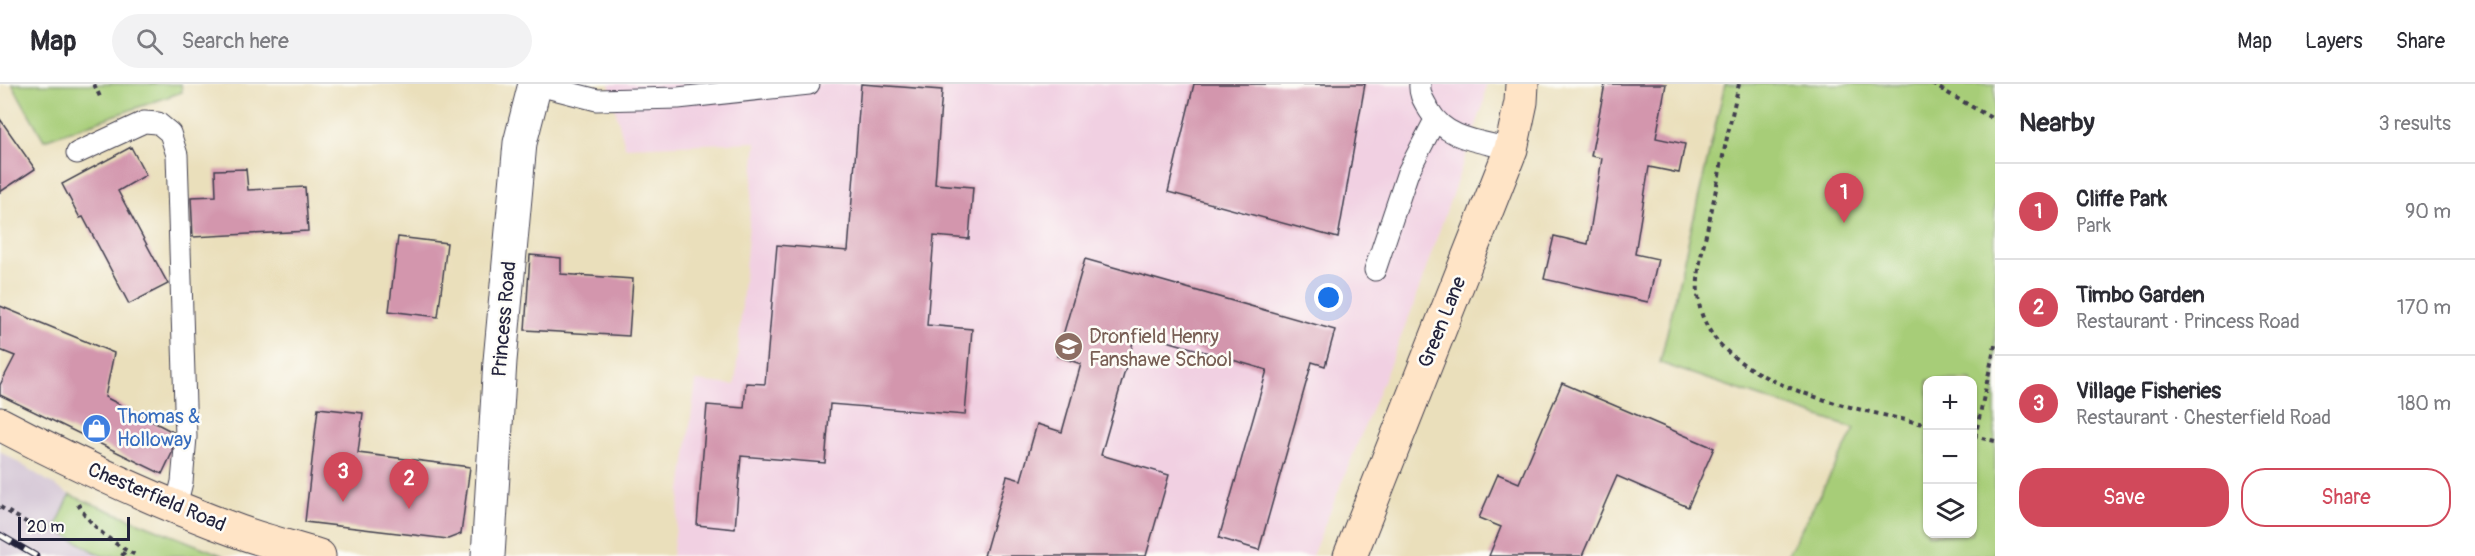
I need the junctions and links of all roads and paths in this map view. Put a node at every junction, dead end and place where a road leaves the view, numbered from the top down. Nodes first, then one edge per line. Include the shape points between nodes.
1 (94, 84) edge
2 (535, 84) edge
3 (809, 84) edge
4 (1420, 84) edge
5 (1522, 84) edge
6 (1739, 84) edge
7 (1932, 84) edge
8 (101, 99) dead end
9 (1435, 120) junction
10 (1995, 120) edge
11 (1511, 148) junction
12 (77, 153) dead end
13 (1375, 270) dead end
14 (1995, 345) edge
15 (0, 424) edge
16 (1923, 424) edge
17 (1975, 430) edge
18 (1977, 437) edge
19 (1995, 441) edge
20 (62, 457) junction
21 (176, 506) junction
22 (0, 507) edge
23 (38, 529) dead end
24 (125, 550) junction
25 (122, 556) edge
26 (138, 556) edge
27 (319, 556) edge
28 (488, 556) edge
29 (1350, 556) edge

1 - 8 path
2 - 3 lane via 597,100 678,99
2 - 28 street, Princess Road via 520,143 500,362
4 - 9 lane via 1420,93
5 - 11 main road, Green Lane
6 - 16 path via 1700,265 1699,303 1708,330 1732,358 1768,380 1848,406
7 - 10 path
9 - 11 lane via 1454,135
9 - 13 lane via 1408,172
11 - 29 main road, Green Lane
12 - 21 lane via 144,122 158,123 170,133 177,155 186,436
14 - 17 path
15 - 20 main road, Chesterfield Road
18 - 19 path
20 - 21 main road, Chesterfield Road
20 - 24 path via 68,484 85,517
21 - 27 main road, Chesterfield Road via 240,532
22 - 23 path
24 - 25 path
24 - 26 path

